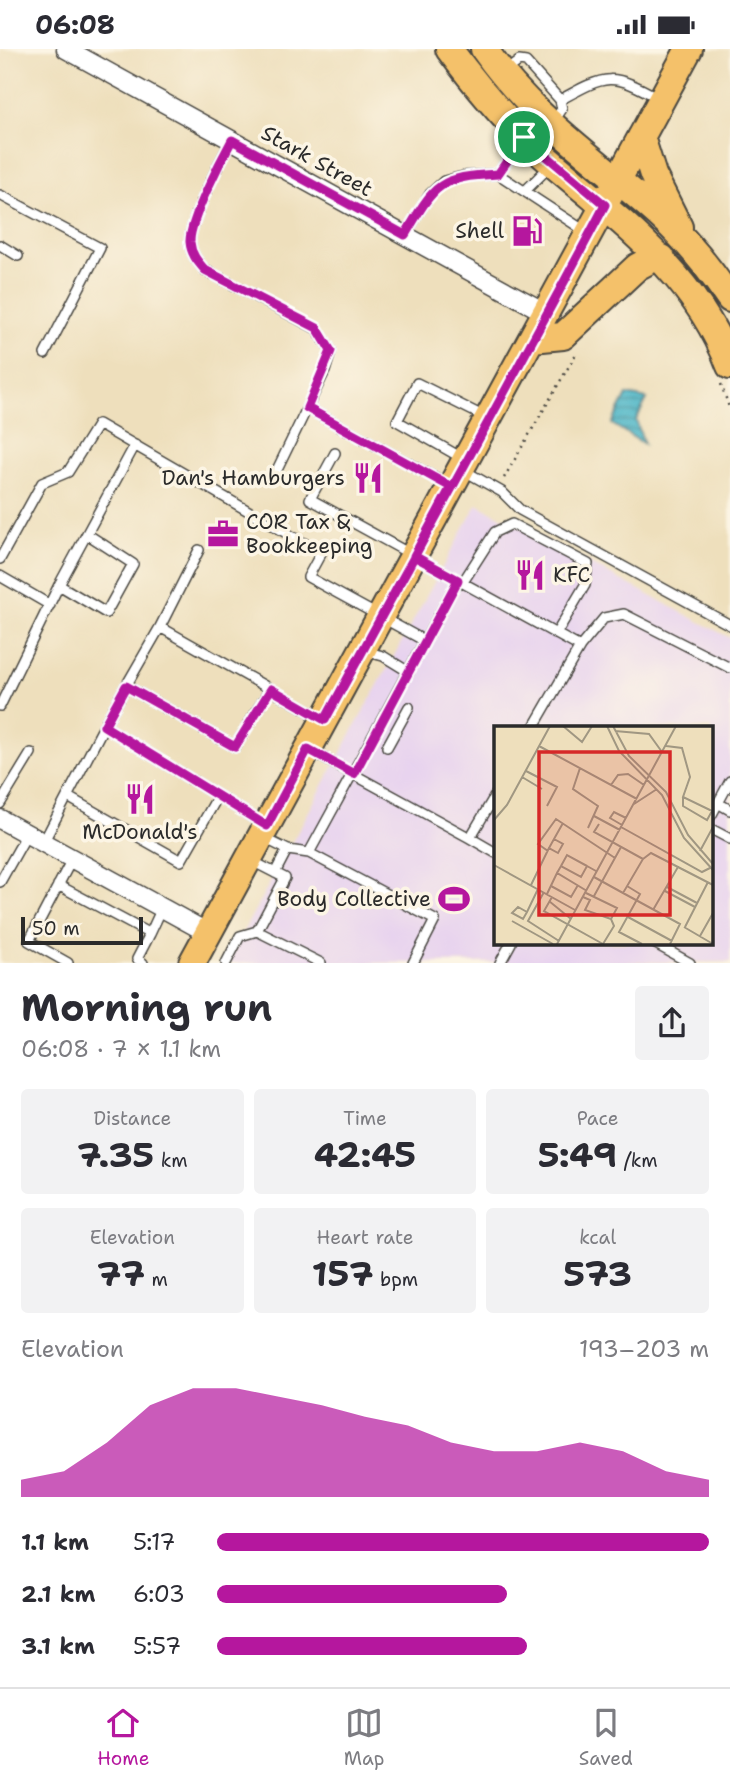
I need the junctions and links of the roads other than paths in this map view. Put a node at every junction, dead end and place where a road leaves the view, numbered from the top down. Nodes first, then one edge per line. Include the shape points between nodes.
1 (66, 49) edge
2 (449, 49) edge
3 (484, 49) edge
4 (686, 50) edge
5 (502, 74) junction
6 (560, 100) junction
7 (661, 100) junction
8 (550, 126) junction
9 (524, 137) junction
10 (641, 137) junction
11 (232, 140) junction
12 (552, 163) junction
13 (498, 174) junction
14 (617, 180) junction
15 (525, 191) junction
16 (0, 195) edge
17 (605, 205) junction
18 (589, 234) junction
19 (405, 235) junction
20 (685, 241) junction
21 (0, 245) edge
22 (18, 256) dead end
23 (662, 258) junction
24 (730, 299) edge
25 (546, 313) junction
26 (532, 339) junction
27 (45, 354) dead end
28 (726, 370) edge
29 (307, 408) junction
30 (488, 419) junction
31 (135, 445) junction
32 (335, 453) dead end
33 (276, 472) dead end
34 (459, 472) junction
35 (87, 534) junction
36 (199, 550) dead end
37 (414, 556) junction
38 (0, 559) edge
39 (0, 576) edge
40 (461, 581) junction
41 (59, 585) junction
42 (50, 605) junction
43 (381, 616) junction
44 (730, 625) edge
45 (160, 627) junction
46 (556, 634) junction
47 (425, 641) junction
48 (580, 647) junction
49 (362, 650) junction
50 (730, 668) edge
51 (409, 672) junction
52 (126, 686) junction
53 (271, 689) junction
54 (0, 706) edge
55 (409, 707) dead end
56 (325, 720) junction
57 (104, 726) junction
58 (534, 726) edge
59 (387, 747) dead end
60 (308, 749) junction
61 (32, 753) dead end
62 (354, 774) junction
63 (730, 781) edge
64 (218, 796) junction
65 (68, 797) junction
66 (494, 799) edge
67 (718, 803) junction
68 (0, 804) edge
69 (730, 810) edge
70 (712, 814) edge
71 (0, 819) edge
72 (712, 830) edge
73 (27, 834) junction
74 (470, 838) junction
75 (730, 839) edge
76 (259, 840) junction
77 (43, 843) junction
78 (287, 850) junction
79 (494, 852) edge
80 (309, 853) junction
81 (72, 859) junction
82 (275, 873) junction
83 (0, 882) edge
84 (58, 885) junction
85 (162, 908) junction
86 (257, 931) junction
87 (208, 933) junction
88 (150, 934) junction
89 (510, 945) edge
90 (658, 945) edge
91 (68, 963) edge
92 (143, 963) edge
93 (192, 963) edge
94 (226, 963) edge
95 (321, 963) edge
96 (413, 963) edge
97 (500, 963) edge
98 (690, 963) edge

1 - 11 street, Stark Street
2 - 9 main road via 481,92
3 - 5 main road
4 - 7 main road
5 - 6 lane via 519,61 526,62
5 - 8 main road
6 - 7 lane via 614,77
6 - 8 lane via 562,109
7 - 10 main road
8 - 14 main road
9 - 12 main road
9 - 13 lane
10 - 14 main road
10 - 20 main road via 653,176
11 - 19 street, Stark Street
11 - 29 lane via 190,238 193,255 205,270 317,328 326,340 331,351
12 - 15 lane
12 - 17 main road
13 - 15 lane
13 - 19 lane via 444,181 430,194
14 - 17 main road
14 - 20 main road
15 - 18 lane
16 - 27 lane via 100,248
17 - 18 main road
17 - 23 main road
18 - 25 main road
19 - 25 street, Stark Street
20 - 24 main road
21 - 22 lane
23 - 26 main road via 637,267 563,335
23 - 28 main road via 688,289
25 - 26 main road
26 - 30 main road
29 - 33 lane
29 - 34 lane
30 - 34 main road
30 - 34 lane via 417,383 397,421
31 - 35 lane
31 - 38 lane via 98,424 68,472 42,483
31 - 43 lane via 321,553 308,577
32 - 37 lane via 310,499
34 - 37 main road
34 - 44 lane via 497,489 520,510
35 - 41 lane
35 - 41 lane via 132,565 106,613
36 - 45 lane
37 - 40 lane
37 - 43 main road
39 - 42 lane
40 - 46 lane
40 - 46 lane via 495,532 512,524 588,564 585,585
40 - 47 lane
41 - 42 lane
42 - 54 lane
43 - 47 lane
43 - 49 main road
45 - 52 lane
45 - 53 lane
46 - 48 lane
47 - 51 lane
48 - 50 lane via 604,618 624,614
48 - 58 lane
49 - 51 lane
49 - 56 main road
51 - 62 lane
52 - 53 lane via 235,747
52 - 57 lane
53 - 56 lane
55 - 59 lane
56 - 60 main road
57 - 64 lane
57 - 65 lane
60 - 62 lane
60 - 76 main road
61 - 68 lane
62 - 74 lane
62 - 80 lane
63 - 67 lane
64 - 65 lane via 181,861
64 - 76 lane
65 - 77 lane
66 - 74 lane
67 - 69 lane
67 - 70 lane
71 - 73 street
72 - 75 lane
73 - 77 street
73 - 83 lane
74 - 79 lane
76 - 78 lane
76 - 82 lane
76 - 87 main road
77 - 81 street
78 - 80 lane
78 - 82 lane
80 - 96 lane via 435,920
81 - 84 lane
81 - 85 street
82 - 86 lane via 285,879
84 - 88 lane
84 - 91 lane via 29,941
85 - 87 street
85 - 88 lane
86 - 94 lane via 240,936
86 - 95 lane
87 - 93 main road
88 - 92 lane via 137,959
89 - 97 lane
90 - 98 lane

